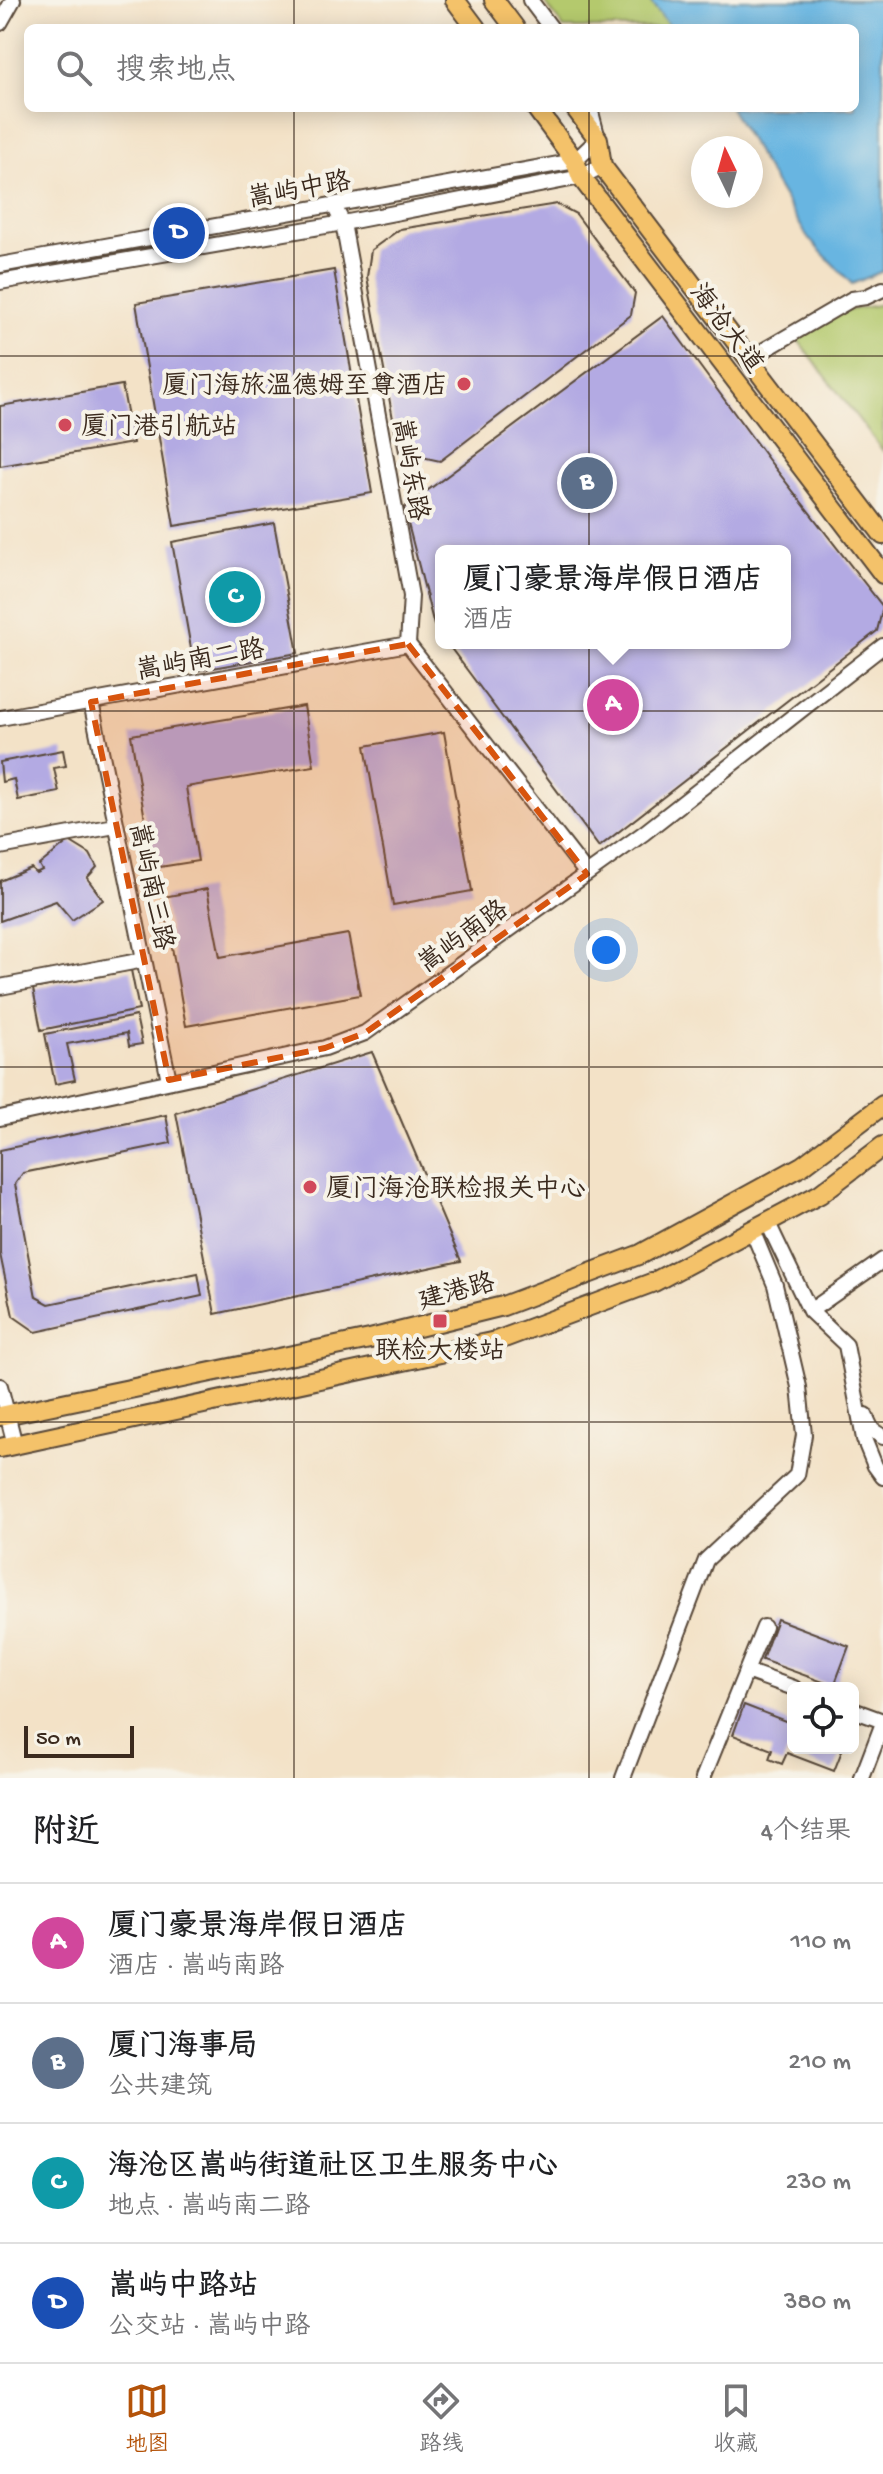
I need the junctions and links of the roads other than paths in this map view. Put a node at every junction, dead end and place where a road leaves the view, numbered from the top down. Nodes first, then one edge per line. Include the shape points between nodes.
1 (13, 0) edge
2 (455, 0) edge
3 (494, 0) edge
4 (530, 0) edge
5 (0, 23) edge
6 (473, 24) edge
7 (512, 24) edge
8 (548, 24) edge
9 (539, 112) edge
10 (578, 112) edge
11 (591, 112) edge
12 (598, 139) junction
13 (602, 166) junction
14 (578, 169) junction
15 (334, 206) junction
16 (343, 223) junction
17 (0, 265) edge
18 (0, 282) edge
19 (883, 289) edge
20 (749, 359) junction
21 (883, 535) edge
22 (883, 574) edge
23 (408, 644) junction
24 (883, 646) edge
25 (91, 702) junction
26 (0, 718) edge
27 (115, 826) junction
28 (0, 847) edge
29 (587, 874) junction
30 (144, 960) junction
31 (0, 987) edge
32 (169, 1080) junction
33 (883, 1105) edge
34 (0, 1118) edge
35 (883, 1146) edge
36 (760, 1226) junction
37 (883, 1260) edge
38 (810, 1311) junction
39 (0, 1386) edge
40 (857, 1396) junction
41 (3, 1415) edge
42 (883, 1437) edge
43 (7, 1446) edge
44 (883, 1477) edge
45 (764, 1627) dead end
46 (746, 1671) junction
47 (787, 1686) edge
48 (859, 1712) edge
49 (883, 1722) edge
50 (623, 1778) edge
51 (703, 1778) edge
52 (862, 1778) edge

1 - 5 street
2 - 6 main road
3 - 7 main road
4 - 8 street
9 - 14 main road, 海沧大道
10 - 12 main road, 海沧大道
11 - 12 street
12 - 13 main road, 海沧大道
12 - 14 street
13 - 14 street, 嵩屿中路
13 - 20 main road, 海沧大道
14 - 15 street, 嵩屿中路
14 - 16 street, 嵩屿中路
14 - 22 main road, 海沧大道
15 - 16 street, 嵩屿东路
15 - 17 street, 嵩屿中路
16 - 18 street, 嵩屿中路
16 - 23 street, 嵩屿东路 via 411,596
19 - 20 street via 852,299
20 - 21 main road, 海沧大道
23 - 25 street, 嵩屿南二路
23 - 29 street
24 - 29 street, 嵩屿南路
25 - 26 street, 嵩屿南二路
25 - 27 street, 嵩屿南三路
27 - 28 street
27 - 30 street, 嵩屿南三路
29 - 32 street, 嵩屿南路 via 365,1033 325,1048
30 - 31 street
30 - 32 street, 嵩屿南三路
32 - 34 street, 嵩屿南路
33 - 41 main road, 建港路 via 802,1166 641,1254 503,1306
35 - 36 main road via 820,1194
36 - 38 street
36 - 43 main road via 654,1282 496,1341
36 - 50 street via 799,1387 804,1435 797,1475 706,1560
37 - 38 street
38 - 40 street via 846,1345
39 - 41 street
40 - 42 street via 872,1430
40 - 44 street via 864,1439
41 - 43 street
45 - 46 street
46 - 47 street
46 - 51 street
48 - 49 street
49 - 52 street

